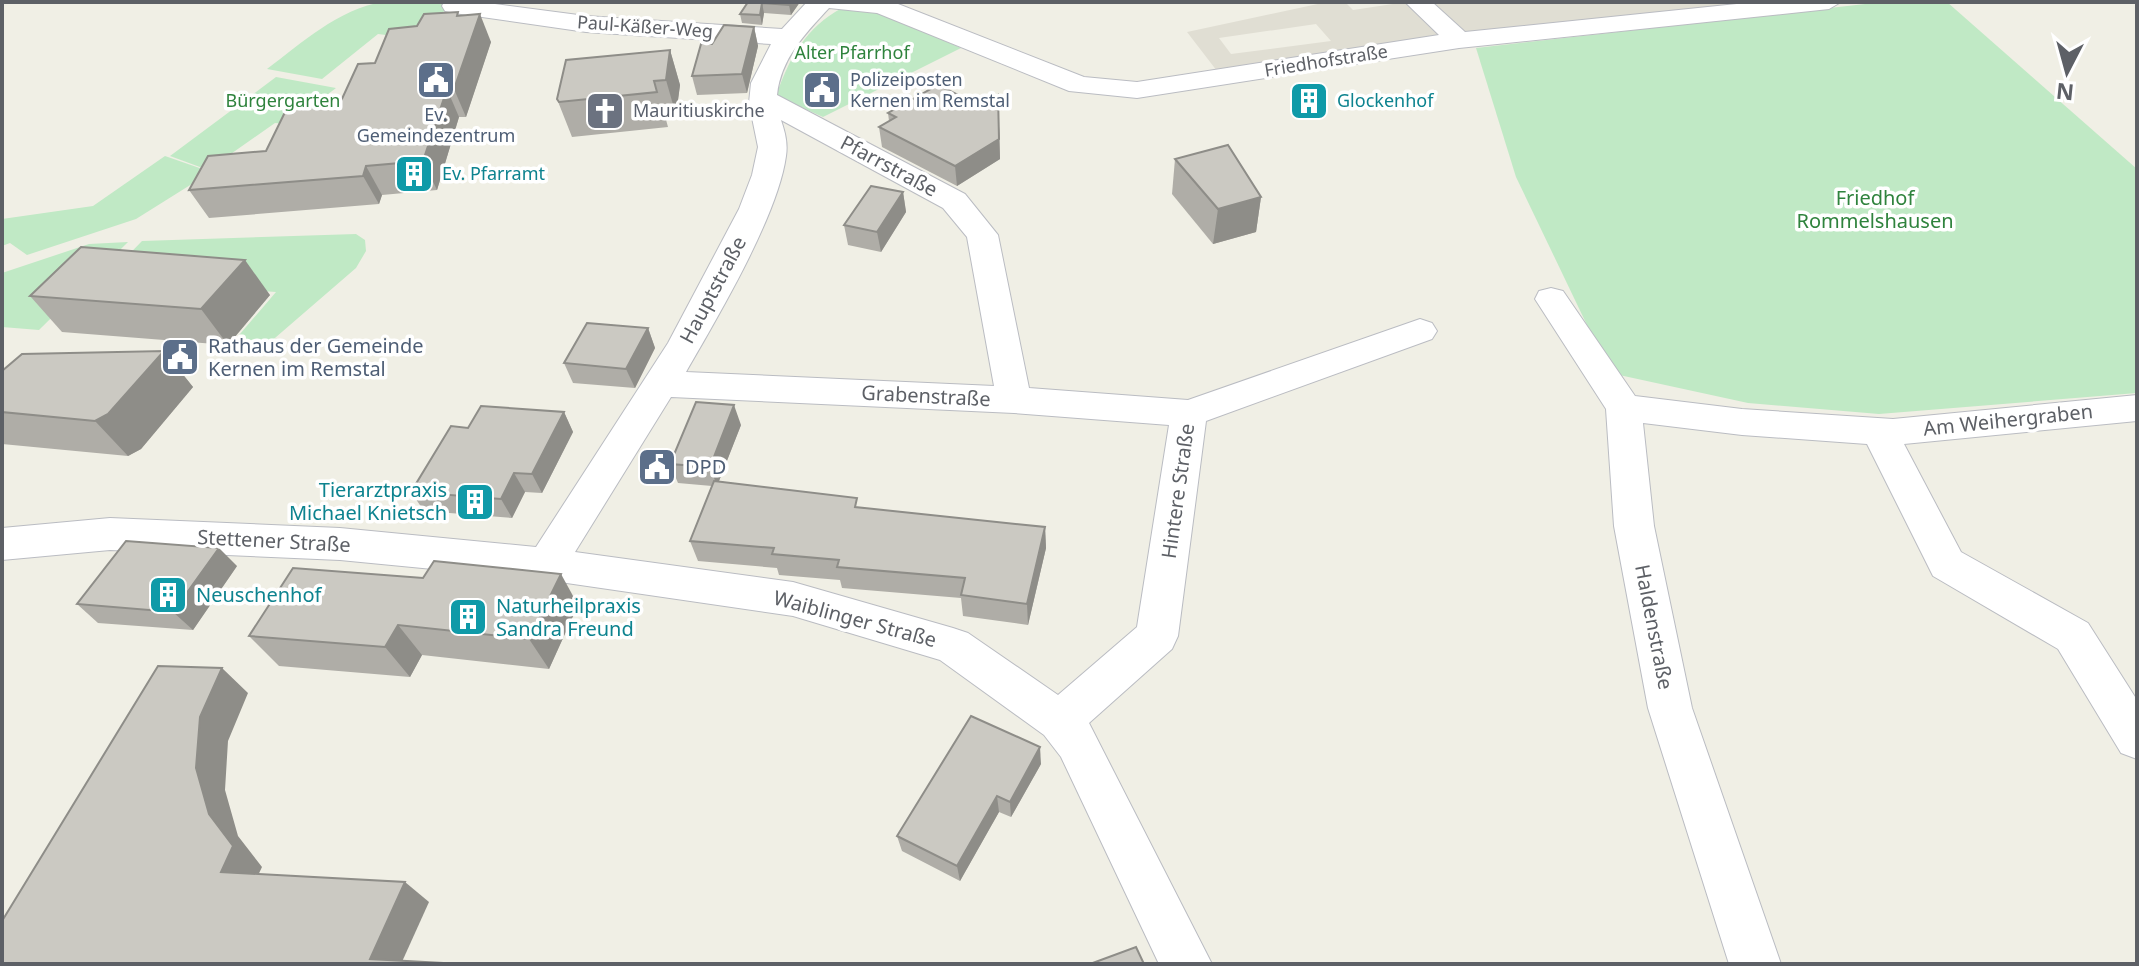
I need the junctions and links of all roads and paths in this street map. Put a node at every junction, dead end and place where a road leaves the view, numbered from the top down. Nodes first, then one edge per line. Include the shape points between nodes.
1 (821, 2) edge
2 (837, 2) edge
3 (1417, 2) edge
4 (1829, 2) edge
5 (454, 6) dead end
6 (788, 37) junction
7 (1459, 40) junction
8 (763, 99) junction
9 (1551, 299) dead end
10 (1420, 331) dead end
11 (663, 384) junction
12 (1014, 400) junction
13 (1624, 408) junction
14 (2137, 408) edge
15 (1189, 413) junction
16 (1879, 431) junction
17 (2, 544) edge
18 (546, 564) junction
19 (1060, 721) junction
20 (2137, 739) edge
21 (1186, 964) edge
22 (1755, 964) edge

1 - 6 street, Hauptstraße
2 - 7 street, Friedhofstraße via 881,6 1079,85 1137,90
3 - 7 street
4 - 7 street, Friedhofstraße
5 - 6 street, Paul-Käßer-Weg via 586,24
6 - 8 street, Hauptstraße via 770,68
8 - 11 street, Hauptstraße via 773,144 756,207
8 - 12 street, Pfarrstraße via 954,201 982,235
9 - 13 street, Haldenstraße
10 - 15 street, Hintere Straße
11 - 12 street, Grabenstraße
11 - 18 street, Hauptstraße
12 - 15 street, Grabenstraße
13 - 16 street, Am Weihergraben
13 - 22 street, Haldenstraße via 1634,526 1670,708
14 - 16 street, Am Weihergraben
15 - 19 street, Hintere Straße via 1157,636
16 - 20 street via 1947,564 2073,636
17 - 18 street, Stettener Straße via 110,534 340,544
18 - 19 street, Waiblinger Straße via 793,599 953,646
19 - 21 street, Waiblinger Straße via 1087,761

